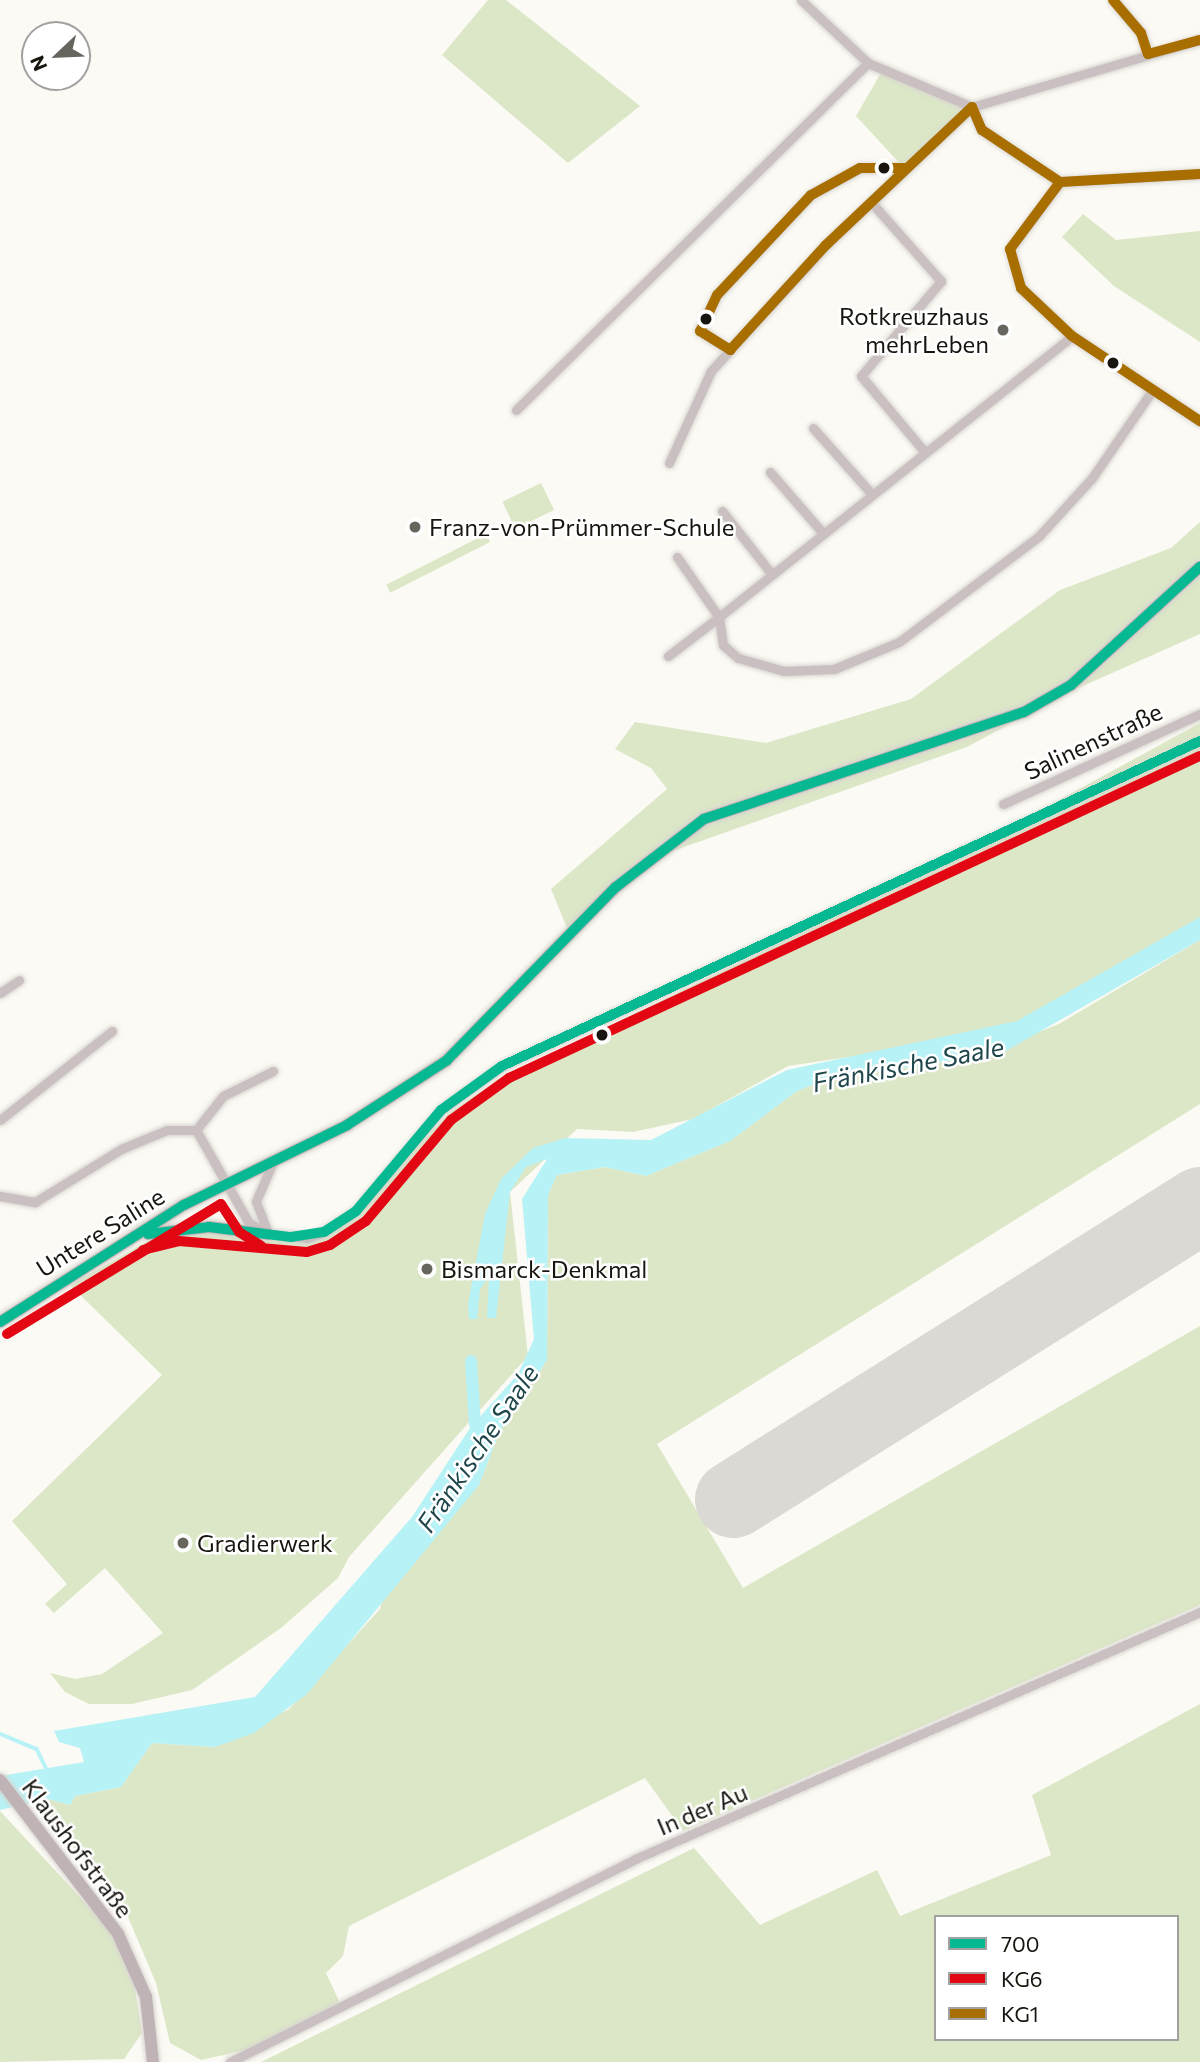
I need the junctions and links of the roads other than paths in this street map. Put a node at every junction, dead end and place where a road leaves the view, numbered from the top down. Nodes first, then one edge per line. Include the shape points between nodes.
1 (801, 0) edge
2 (1113, 0) edge
3 (1200, 40) edge
4 (1148, 54) junction
5 (868, 63) junction
6 (972, 107) junction
7 (904, 168) junction
8 (1200, 174) edge
9 (1060, 182) junction
10 (871, 202) junction
11 (1072, 335) junction
12 (730, 350) junction
13 (1151, 392) junction
14 (516, 410) dead end
15 (1200, 421) edge
16 (813, 428) dead end
17 (923, 450) junction
18 (669, 463) dead end
19 (770, 472) dead end
20 (870, 492) junction
21 (722, 511) dead end
22 (822, 532) junction
23 (677, 557) dead end
24 (1200, 567) edge
25 (770, 572) junction
26 (719, 617) junction
27 (668, 656) dead end
28 (1200, 713) edge
29 (1200, 741) edge
30 (1003, 804) dead end
31 (19, 980) dead end
32 (0, 993) edge
33 (112, 1031) dead end
34 (274, 1070) dead end
35 (0, 1119) edge
36 (196, 1130) junction
37 (273, 1161) junction
38 (226, 1185) junction
39 (0, 1196) edge
40 (268, 1234) junction
41 (141, 1236) junction
42 (0, 1322) edge
43 (1200, 1612) edge
44 (0, 1780) edge
45 (153, 2062) edge
46 (230, 2062) edge

1 - 5 street
2 - 4 street via 1141,33
3 - 4 street
4 - 6 street
5 - 6 street
5 - 14 street
6 - 7 street
6 - 9 street via 982,130
7 - 10 street
7 - 12 street via 860,168 802,205 717,295 704,318 699,331
8 - 9 street
9 - 11 street via 1021,229 1010,249 1011,269 1021,288
10 - 12 street
10 - 17 street via 941,281 861,376
11 - 13 street
11 - 17 street
12 - 18 street via 711,371
13 - 15 street
13 - 26 street via 1092,478 1039,536 900,642 834,669 784,671 738,658 723,645
16 - 20 street
17 - 20 street
19 - 22 street
20 - 22 street
21 - 25 street
22 - 25 street
23 - 26 street
24 - 37 main road, Untere Saline via 1071,685 1024,712 704,819 616,887 446,1061 370,1112
25 - 26 street
26 - 27 street
28 - 30 street, Salinenstraße
29 - 40 street, Salinenstraße via 502,1066 441,1110 356,1211 307,1238
31 - 32 street
33 - 35 street
34 - 36 street via 223,1096
36 - 38 street
36 - 39 street via 167,1130 121,1149 35,1202
37 - 38 main road, Untere Saline
37 - 40 street via 256,1201
38 - 40 street via 249,1223
38 - 41 main road, Untere Saline
40 - 41 main road via 188,1227
41 - 42 main road, Untere Saline
43 - 46 street, In der Au via 635,1859
44 - 45 main road, Klaushofstraße via 92,1894 146,1997

